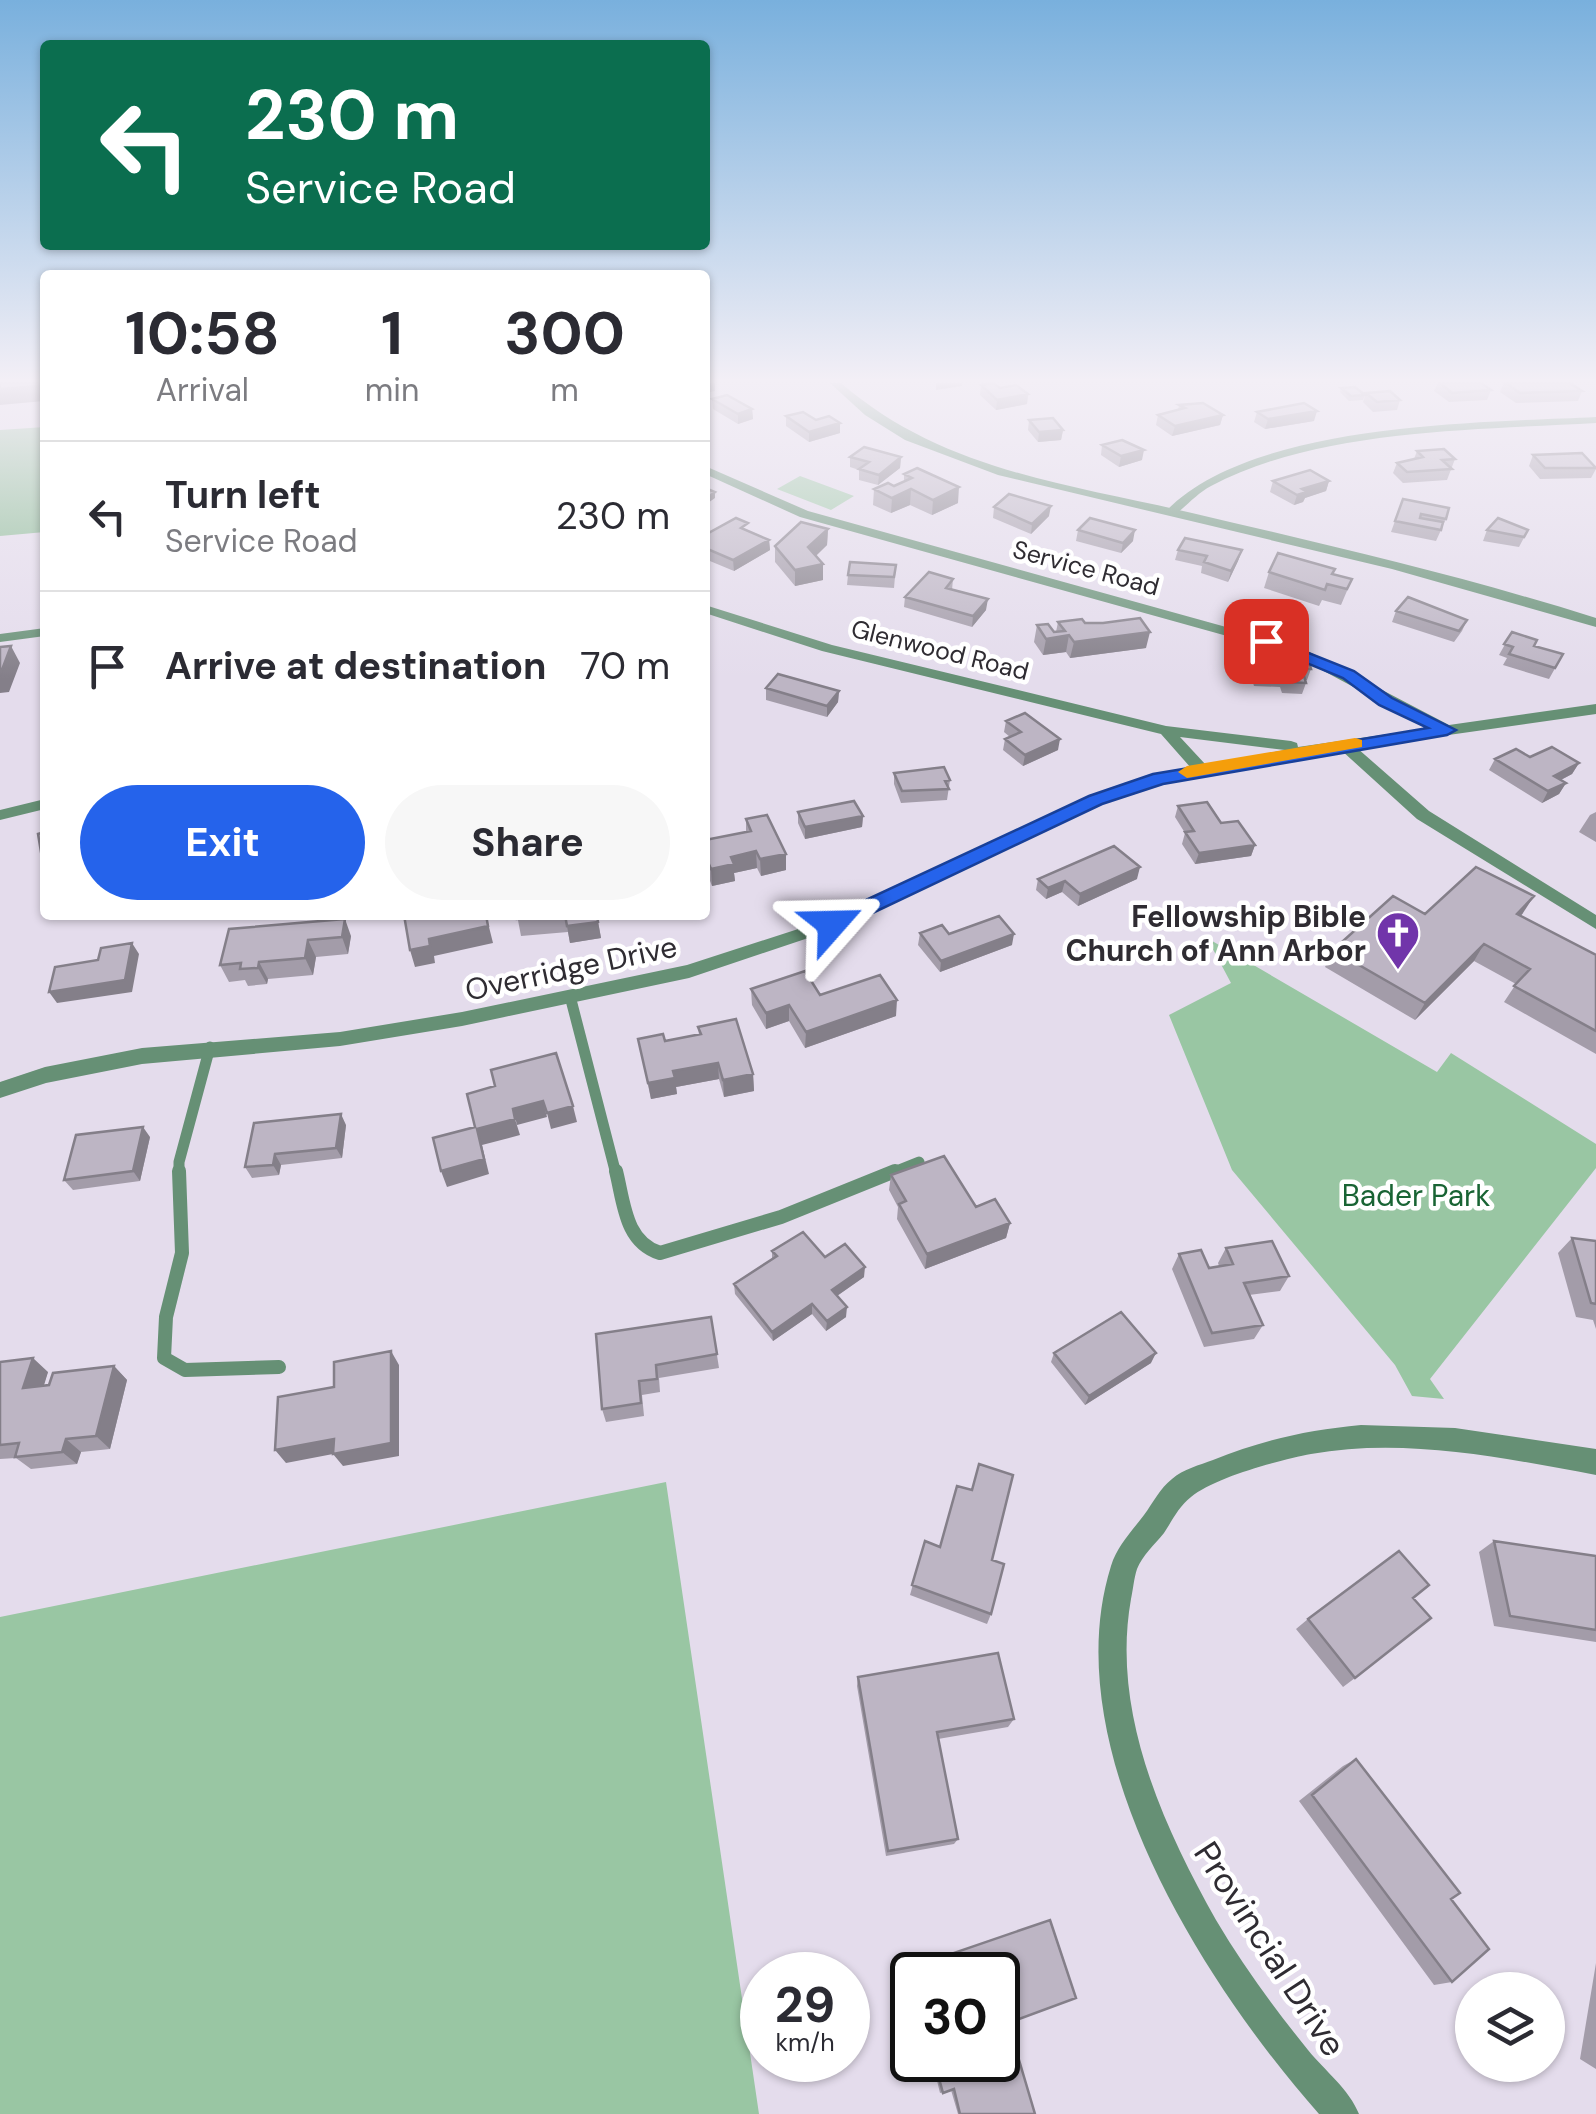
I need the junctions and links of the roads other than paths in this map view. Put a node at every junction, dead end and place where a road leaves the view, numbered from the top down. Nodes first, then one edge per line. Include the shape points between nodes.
1 (733, 482) edge
2 (1049, 482) edge
3 (1206, 482) edge
4 (1170, 512) junction
5 (710, 610) edge
6 (1596, 623) edge
7 (40, 633) edge
8 (0, 638) edge
9 (1596, 709) edge
10 (1166, 730) junction
11 (1447, 730) junction
12 (1345, 745) junction
13 (1314, 750) junction
14 (1200, 769) junction
15 (40, 805) edge
16 (0, 814) edge
17 (1596, 923) edge
18 (570, 996) junction
19 (210, 1048) junction
20 (0, 1090) edge
21 (919, 1162) edge
22 (279, 1366) dead end
23 (1596, 1462) edge
24 (1342, 2114) edge

1 - 11 street, Service Road via 823,520 1297,651
2 - 4 street
3 - 4 street
4 - 6 street via 1428,574
5 - 10 street, Glenwood Road via 827,648
7 - 8 street
9 - 11 street, Overridge Drive
10 - 13 street, Glenwood Road
10 - 14 street
11 - 12 street, Overridge Drive
12 - 13 street, Overridge Drive
12 - 17 street via 1423,815
13 - 14 street, Overridge Drive
14 - 18 street, Overridge Drive via 1096,800 832,924 689,971
15 - 16 street
18 - 19 street, Overridge Drive via 340,1039
18 - 21 lane via 631,1232 644,1248 660,1253 782,1217
19 - 20 street, Overridge Drive via 45,1074
19 - 22 lane via 179,1162 182,1252 164,1358 185,1370
23 - 24 street, Provincial Drive via 1380,1436 1256,1453 1182,1488 1125,1562 1110,1652 1116,1708 1158,1844 1248,1997

